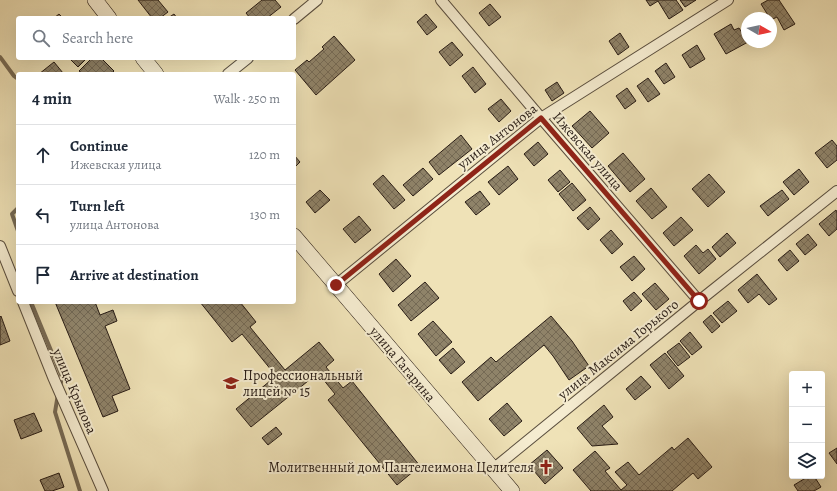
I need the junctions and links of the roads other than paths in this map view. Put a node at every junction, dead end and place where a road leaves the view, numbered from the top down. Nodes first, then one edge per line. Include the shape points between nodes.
1 (94, 0) edge
2 (317, 0) edge
3 (441, 0) edge
4 (728, 0) edge
5 (108, 16) edge
6 (296, 18) edge
7 (145, 60) edge
8 (246, 60) edge
9 (154, 72) edge
10 (230, 72) edge
11 (541, 118) junction
12 (837, 191) edge
13 (296, 238) edge
14 (0, 246) edge
15 (336, 285) junction
16 (16, 286) edge
17 (699, 301) junction
18 (24, 304) edge
19 (493, 469) junction
20 (103, 491) edge
21 (512, 491) edge

1 - 5 main road
2 - 6 street
3 - 11 street, Ижевская улица
4 - 11 street, улица Антонова
7 - 9 main road
8 - 10 street
11 - 15 street, улица Антонова
11 - 17 street, Ижевская улица
12 - 17 street, улица Максима Горького
13 - 15 main road, улица Гагарина
14 - 16 street
15 - 19 main road, улица Гагарина
17 - 19 street, улица Максима Горького
18 - 20 street, улица Крылова
19 - 21 main road, улица Гагарина

